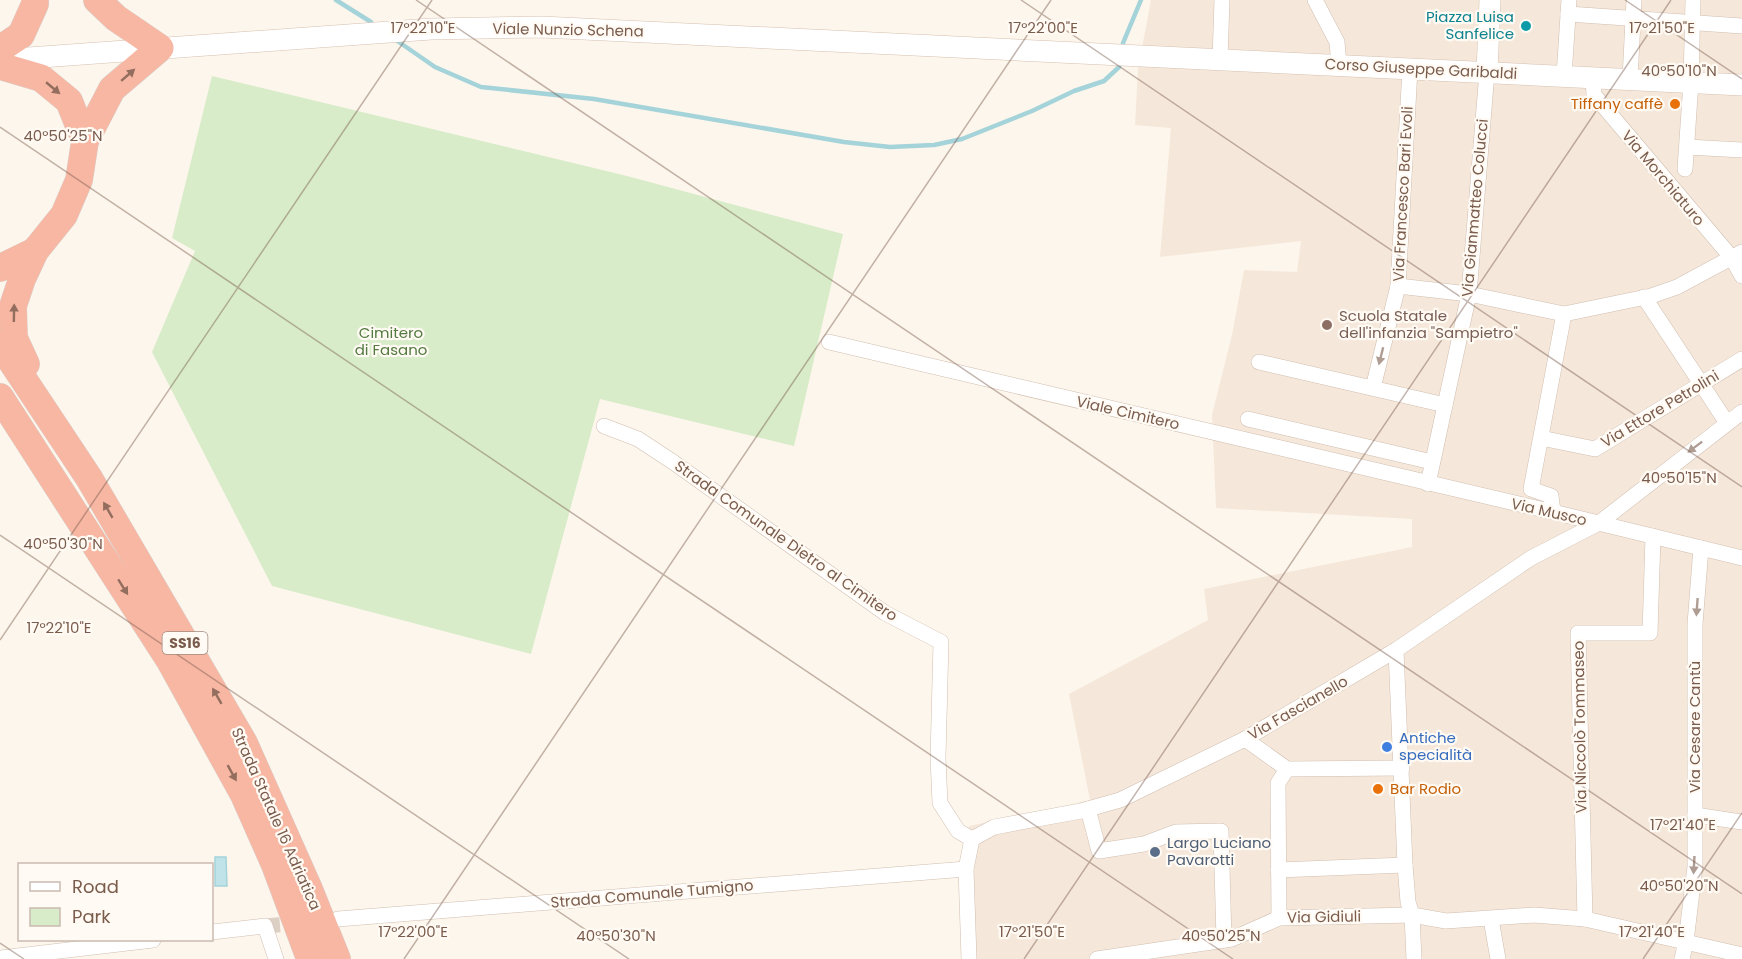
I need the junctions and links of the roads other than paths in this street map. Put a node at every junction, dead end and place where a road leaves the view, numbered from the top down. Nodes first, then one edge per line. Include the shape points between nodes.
1 (36, 0) edge
2 (97, 0) edge
3 (1222, 0) edge
4 (1315, 0) edge
5 (1490, 0) edge
6 (1634, 0) edge
7 (1693, 0) edge
8 (1568, 7) edge
9 (1633, 18) junction
10 (1693, 22) junction
11 (1742, 26) edge
12 (160, 48) junction
13 (0, 49) edge
14 (1100, 54) joint
15 (0, 60) edge
16 (1220, 60) junction
17 (1339, 65) junction
18 (0, 66) edge
19 (1410, 69) junction
20 (1486, 72) junction
21 (1564, 76) junction
22 (1593, 77) junction
23 (1630, 79) junction
24 (1691, 82) junction
25 (1742, 85) edge
26 (85, 141) junction
27 (1687, 147) junction
28 (1742, 150) edge
29 (1685, 169) dead end
30 (35, 251) junction
31 (1737, 255) edge
32 (0, 268) edge
33 (1742, 276) edge
34 (1398, 286) junction
35 (1469, 294) junction
36 (1644, 297) junction
37 (1563, 314) junction
38 (829, 342) dead end
39 (0, 344) edge
40 (1742, 359) edge
41 (1259, 362) dead end
42 (1701, 384) junction
43 (1373, 388) junction
44 (0, 397) edge
45 (1445, 405) junction
46 (0, 407) edge
47 (1742, 412) edge
48 (1248, 419) dead end
49 (1727, 423) junction
50 (604, 426) dead end
51 (1540, 438) junction
52 (1432, 462) junction
53 (44, 466) junction
54 (90, 478) junction
55 (1428, 484) junction
56 (1553, 512) junction
57 (1599, 523) junction
58 (1653, 536) junction
59 (1701, 548) junction
60 (1742, 558) edge
61 (1396, 650) junction
62 (1245, 739) junction
63 (1402, 768) junction
64 (1287, 769) junction
65 (1088, 809) junction
66 (1695, 815) junction
67 (1742, 822) edge
68 (972, 838) junction
69 (1405, 865) junction
70 (966, 870) junction
71 (1278, 870) junction
72 (1412, 915) junction
73 (1279, 918) junction
74 (338, 919) dead end
75 (1491, 919) junction
76 (1585, 919) junction
77 (213, 932) edge
78 (1224, 940) junction
79 (137, 941) edge
80 (1686, 941) junction
81 (1742, 955) edge
82 (0, 958) edge
83 (276, 959) edge
84 (310, 959) edge
85 (337, 959) edge
86 (969, 959) edge
87 (1097, 959) edge
88 (1414, 959) edge
89 (1498, 959) edge
90 (1682, 959) edge

1 - 13 highway via 21,35
2 - 12 highway
3 - 16 street
4 - 17 street via 1337,42
5 - 20 street
6 - 9 street
7 - 10 street
8 - 9 street
8 - 21 street
9 - 10 street
9 - 23 street
10 - 11 street
10 - 24 street
12 - 14 street, Viale Nunzio Schena via 431,29 542,27
12 - 15 street, Viale Nunzio Schena
26 -> 12 highway via 112,89
14 - 16 street, Corso Giuseppe Garibaldi
16 - 17 street, Corso Giuseppe Garibaldi
17 - 19 street, Corso Giuseppe Garibaldi
18 -> 26 highway via 41,78 69,101
19 - 20 street, Corso Giuseppe Garibaldi
19 - 34 street, Via Francesco Bari Evoli
20 - 21 street, Corso Giuseppe Garibaldi
20 - 35 street, Via Gianmatteo Colucci
21 - 22 street, Corso Giuseppe Garibaldi
22 - 23 street, Corso Giuseppe Garibaldi
22 - 31 street, Via Morchiaturo via 1594,95
23 - 24 street, Corso Giuseppe Garibaldi
24 - 25 street, Corso Giuseppe Garibaldi
24 - 27 street
26 - 30 highway via 79,180 64,215
27 - 28 street
27 - 29 street
30 - 32 highway
54 -> 30 highway via 14,338 13,306
31 - 33 street, Via Morchiaturo
31 - 36 street via 1677,287
34 - 35 street
34 -> 43 street, Via Francesco Bari Evoli
35 - 37 street
35 - 45 street, Via Gianmatteo Colucci
36 - 37 street
36 - 42 street
37 - 51 street
38 - 55 street, Viale Cimitero
39 - 54 highway, Strada Statale 16 Adriatica / SS16
40 - 42 street, Via Ettore Petrolini
41 - 43 street
42 - 49 street
42 - 51 street, Via Ettore Petrolini via 1595,448
43 - 45 street
44 - 53 highway, Strada Statale 16 Adriatica / SS16
45 - 52 street, Via Gianmatteo Colucci
46 - 53 highway
47 - 49 street, Via Musco
48 - 52 street
49 -> 57 street, Via Musco
50 - 68 street, Strada Comunale Dietro al Cimitero via 638,439 885,613 941,642 940,803 958,831
51 - 56 street via 1532,489 1551,496
52 - 55 street, Via Gianmatteo Colucci
53 -> 84 highway, Strada Statale 16 Adriatica / SS16 via 170,662 244,795
85 -> 54 highway, Strada Statale 16 Adriatica / SS16 via 244,743
55 - 56 street, Via Musco
56 - 57 street, Via Musco
57 - 58 street
57 - 61 street, Via Fascianello via 1530,558
58 - 59 street
58 - 76 street, Via Niccolò Tommaseo via 1650,633 1578,633
59 - 60 street
59 -> 66 street, Via Cesare Cantù via 1695,624
61 - 62 street, Via Fascianello
61 - 63 street
62 - 64 street
62 - 65 street, Via Fascianello via 1120,800
63 - 64 street
63 - 69 street
64 - 71 street via 1278,783
65 - 68 street, Via Fascianello via 994,827
65 - 78 street via 1099,851 1144,844 1176,832 1221,831
66 - 67 street
66 -> 80 street, Via Cesare Cantù via 1695,867
68 - 70 street
69 - 71 street
69 - 72 street
70 - 74 street, Strada Comunale Tumigno
70 - 86 street
71 - 73 street
72 - 73 street, Via Gidiuli
72 - 75 street, Via Gidiuli via 1446,921
72 - 88 street
73 - 78 street, Via Gidiuli
75 - 76 street, Via Gidiuli via 1534,915
75 - 89 street
76 - 80 street, Via Gidiuli
77 - 83 street via 265,926
78 - 87 street, Via Gidiuli
79 - 82 street
80 - 81 street, Via Gidiuli
80 - 90 street, Via Cesare Cantù

